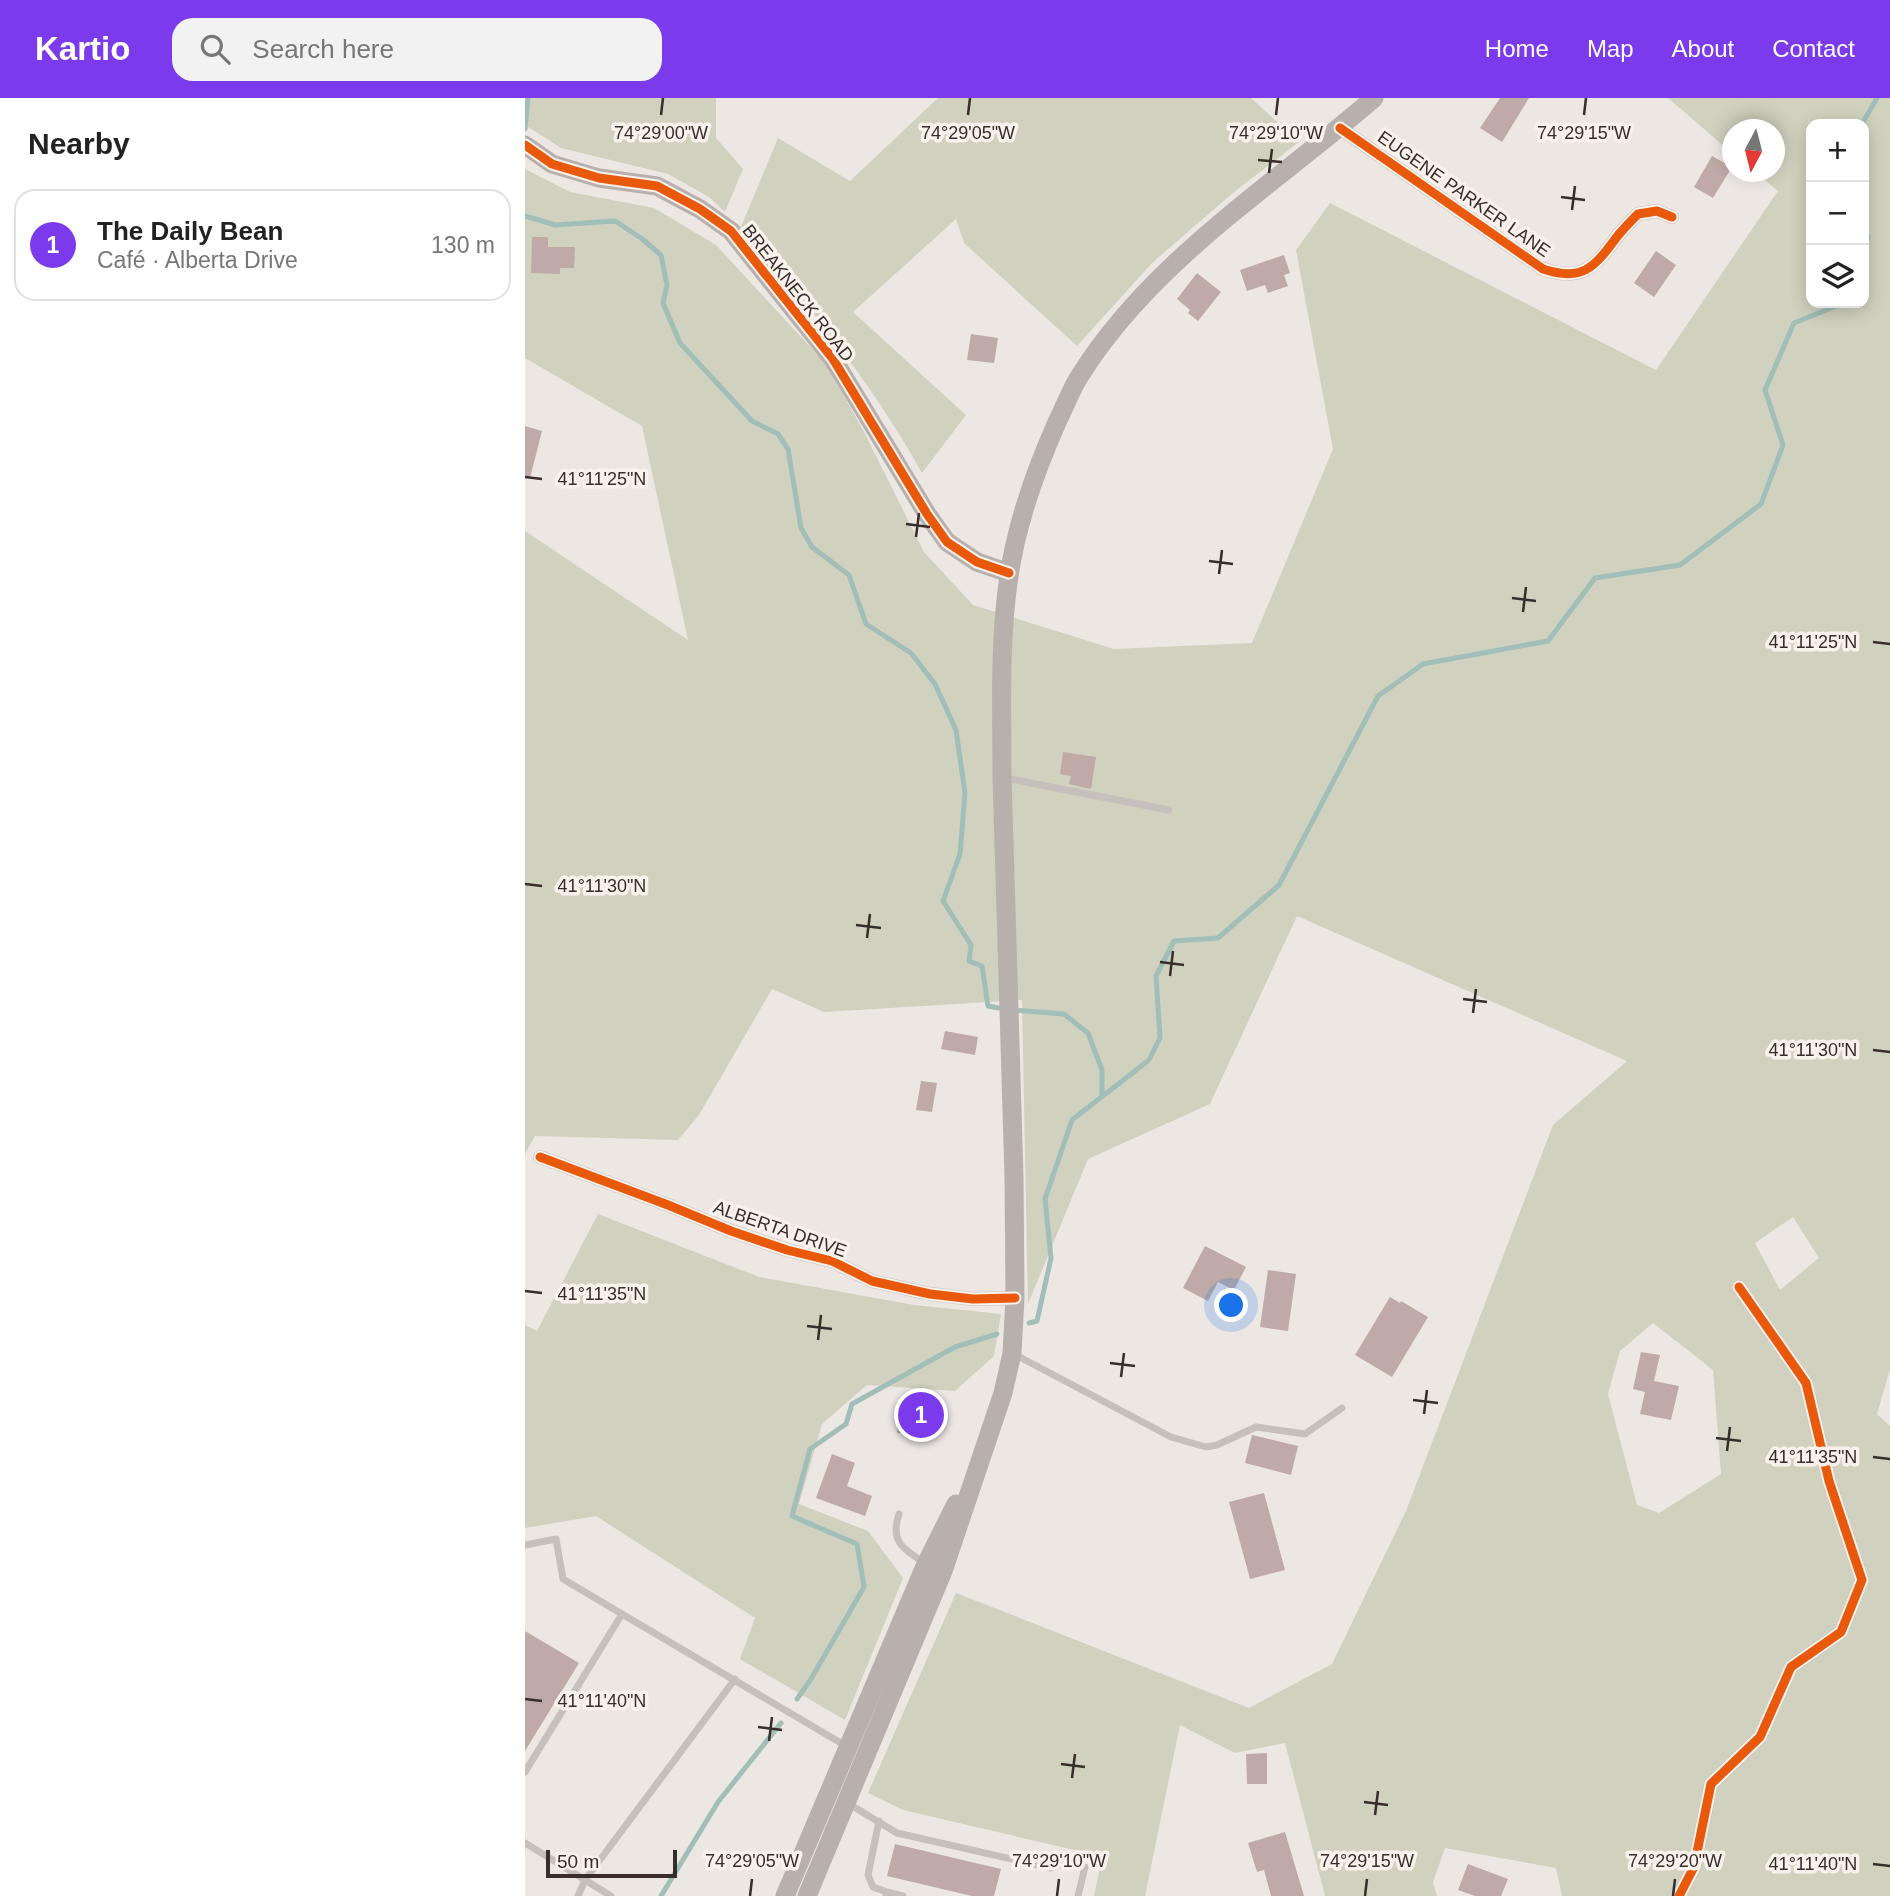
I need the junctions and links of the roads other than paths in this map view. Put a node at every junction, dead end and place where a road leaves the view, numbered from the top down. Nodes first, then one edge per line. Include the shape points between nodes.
1 (1374, 98) edge
2 (1340, 128) junction
3 (525, 145) edge
4 (1672, 216) dead end
5 (1009, 573) junction
6 (1002, 777) junction
7 (1169, 810) dead end
8 (540, 1157) dead end
9 (1739, 1287) dead end
10 (1015, 1298) junction
11 (1011, 1353) junction
12 (1342, 1409) dead end
13 (899, 1514) dead end
14 (525, 1545) edge
15 (935, 1567) junction
16 (622, 1614) junction
17 (735, 1679) junction
18 (847, 1746) junction
19 (525, 1772) edge
20 (846, 1803) junction
21 (879, 1821) junction
22 (525, 1843) edge
23 (585, 1880) junction
24 (886, 1894) edge
25 (578, 1896) edge
26 (611, 1896) edge
27 (785, 1896) edge
28 (807, 1896) edge
29 (903, 1896) edge
30 (1078, 1896) edge
31 (1679, 1896) edge

1 - 2 main road
2 - 4 street, EUGENE PARKER LANE via 1543,269 1560,275 1579,274 1597,264 1638,214 1657,211
2 - 5 main road via 1241,206 1135,304 1105,340 1078,379 1044,453 1025,505
3 - 5 main road, BREAKNECK ROAD via 552,164 599,178 657,186 731,231 833,359 947,542 977,562
5 - 6 main road via 1004,609
6 - 7 lane
6 - 10 main road
8 - 10 street, ALBERTA DRIVE via 731,1231 832,1261 872,1281 973,1299
9 - 31 street via 1806,1383 1829,1482 1862,1580 1841,1632 1791,1667 1760,1737 1711,1784 1693,1867
10 - 11 main road
11 - 12 lane via 1171,1437 1206,1447 1256,1427 1305,1434
11 - 15 main road via 987,1440
13 - 15 lane via 894,1528 901,1548
14 - 16 lane via 555,1539 563,1579
15 - 18 main road
15 - 20 main road
16 - 17 lane
16 - 19 lane
17 - 18 lane
17 - 23 lane
18 - 27 main road
20 - 21 lane
20 - 28 main road
21 - 24 lane via 868,1875 873,1887
21 - 30 lane via 897,1833 1051,1868 1066,1863 1084,1867
22 - 23 lane
23 - 25 lane
23 - 26 lane
24 - 29 lane

